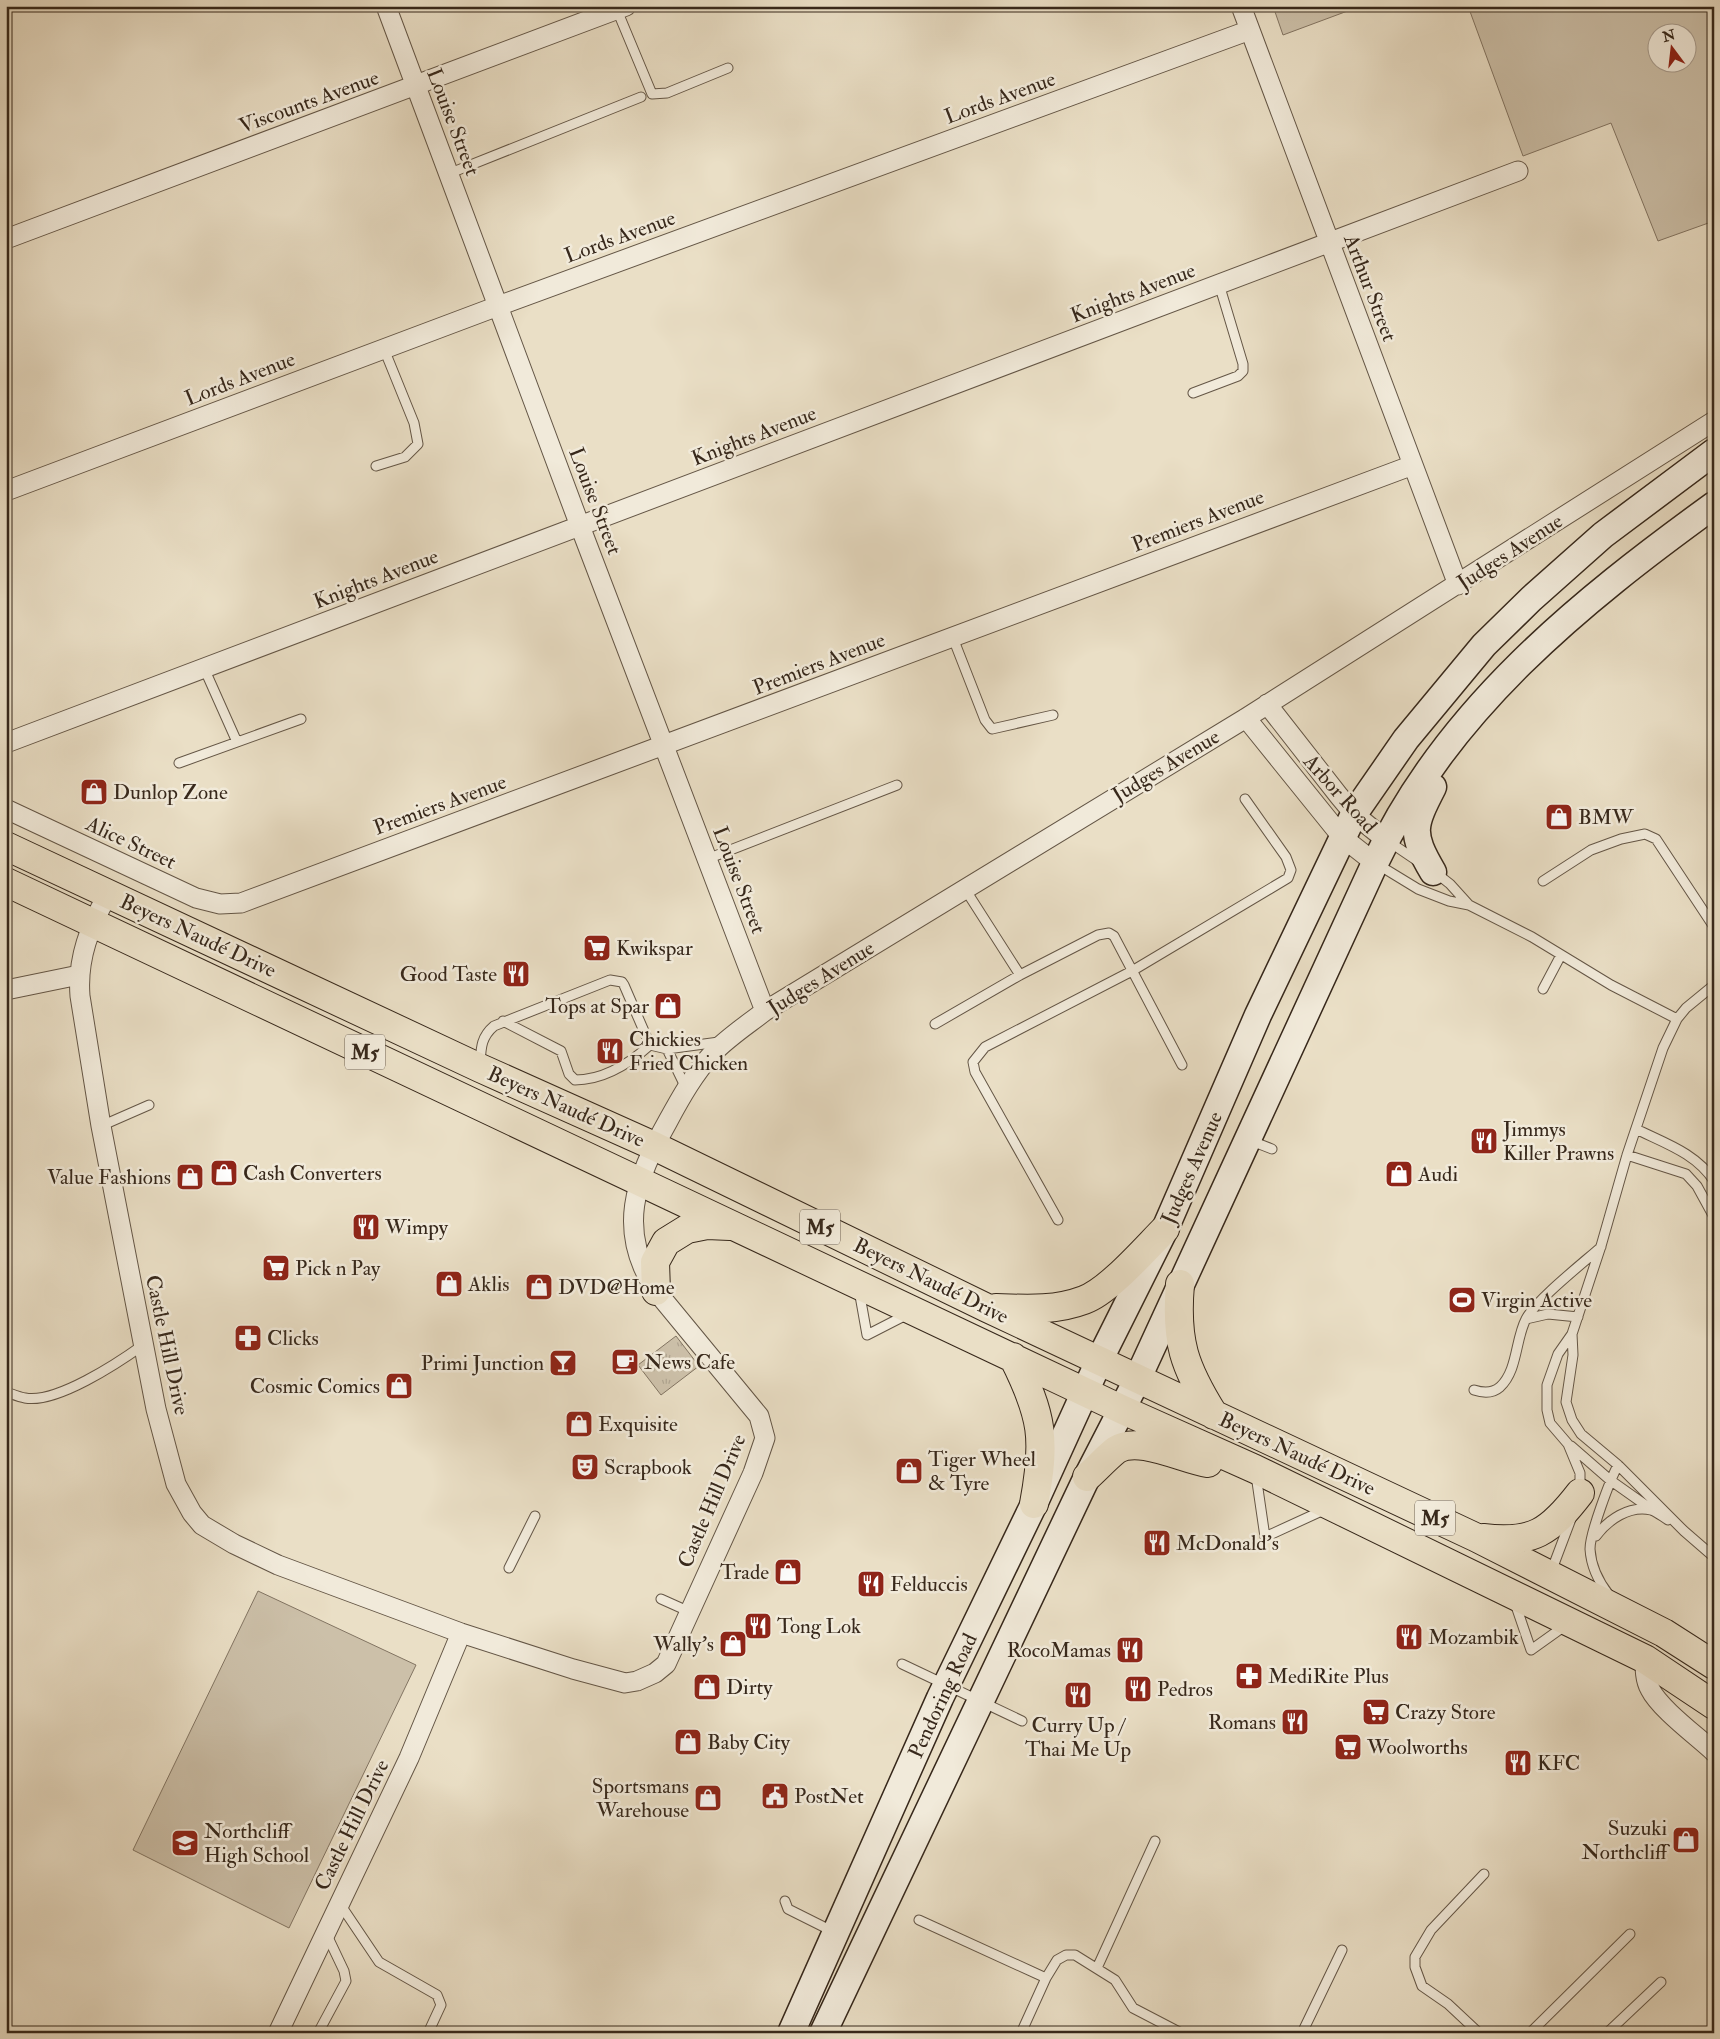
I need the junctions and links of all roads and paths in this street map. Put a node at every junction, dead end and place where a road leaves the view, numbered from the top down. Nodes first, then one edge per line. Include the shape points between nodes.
1 (386, 6) edge
2 (1241, 6) edge
3 (622, 8) edge
4 (1250, 30) junction
5 (728, 68) dead end
6 (415, 86) junction
7 (641, 98) dead end
8 (1518, 171) dead end
9 (448, 174) junction
10 (6, 239) edge
11 (1329, 243) junction
12 (1219, 284) junction
13 (498, 306) junction
14 (384, 349) junction
15 (1193, 393) dead end
16 (1714, 421) edge
17 (1714, 452) edge
18 (1413, 465) junction
19 (376, 466) dead end
20 (6, 491) edge
21 (1714, 505) edge
22 (580, 526) junction
23 (1458, 585) junction
24 (953, 638) junction
25 (204, 668) junction
26 (1267, 704) junction
27 (1052, 715) dead end
28 (1246, 718) junction
29 (301, 719) dead end
30 (1454, 736) junction
31 (237, 742) junction
32 (6, 743) edge
33 (664, 746) junction
34 (179, 764) dead end
35 (897, 786) dead end
36 (1245, 799) dead end
37 (6, 809) edge
38 (1354, 814) junction
39 (1342, 836) junction
40 (1386, 840) junction
41 (6, 846) edge
42 (707, 859) junction
43 (1375, 863) junction
44 (1433, 872) junction
45 (1542, 881) dead end
46 (6, 882) edge
47 (965, 889) junction
48 (108, 894) junction
49 (240, 903) joint
50 (1470, 905) junction
51 (92, 923) junction
52 (1714, 927) edge
53 (1561, 955) junction
54 (1132, 971) junction
55 (1020, 975) junction
56 (79, 976) junction
57 (1714, 985) edge
58 (1543, 989) dead end
59 (6, 990) edge
60 (765, 1011) junction
61 (1677, 1020) junction
62 (503, 1021) junction
63 (935, 1024) dead end
64 (726, 1042) junction
65 (650, 1045) junction
66 (667, 1049) junction
67 (1182, 1065) dead end
68 (480, 1068) junction
69 (686, 1088) junction
70 (149, 1105) dead end
71 (101, 1126) junction
72 (1636, 1130) junction
73 (1247, 1139) junction
74 (654, 1146) junction
75 (1272, 1149) dead end
76 (1627, 1155) junction
77 (639, 1180) junction
78 (1714, 1181) edge
79 (1714, 1217) edge
80 (1058, 1220) dead end
81 (737, 1226) junction
82 (1165, 1229) junction
83 (1601, 1246) junction
84 (858, 1284) junction
85 (1180, 1284) junction
86 (656, 1291) junction
87 (987, 1308) junction
88 (915, 1310) junction
89 (1578, 1317) junction
90 (1526, 1319) junction
91 (1572, 1334) junction
92 (143, 1345) junction
93 (1013, 1357) junction
94 (1099, 1360) junction
95 (1137, 1380) junction
96 (1474, 1390) dead end
97 (1086, 1391) junction
98 (6, 1392) edge
99 (1122, 1410) junction
100 (1214, 1415) junction
101 (1568, 1444) junction
102 (1618, 1465) junction
103 (1250, 1467) junction
104 (1087, 1477) junction
105 (1610, 1480) junction
106 (1580, 1493) junction
107 (1034, 1504) junction
108 (1331, 1507) junction
109 (1651, 1510) junction
110 (535, 1516) dead end
111 (1684, 1532) junction
112 (1474, 1537) junction
113 (1590, 1546) junction
114 (1714, 1557) edge
115 (509, 1568) dead end
116 (1550, 1574) junction
117 (1513, 1596) junction
118 (661, 1599) dead end
119 (1620, 1611) junction
120 (690, 1612) junction
121 (1569, 1622) junction
122 (461, 1633) junction
123 (1645, 1659) junction
124 (902, 1664) dead end
125 (1714, 1665) edge
126 (947, 1684) junction
127 (980, 1701) junction
128 (1714, 1705) edge
129 (1022, 1721) dead end
130 (1714, 1752) edge
131 (1156, 1841) dead end
132 (1484, 1874) dead end
133 (785, 1901) dead end
134 (340, 1904) junction
135 (919, 1920) dead end
136 (836, 1932) junction
137 (326, 1933) junction
138 (1630, 1934) dead end
139 (1342, 1950) dead end
140 (1097, 1968) junction
141 (1046, 1978) junction
142 (1660, 1982) dead end
143 (278, 2033) edge
144 (318, 2033) edge
145 (428, 2033) edge
146 (791, 2033) edge
147 (823, 2033) edge
148 (1021, 2033) edge
149 (1181, 2033) edge
150 (1302, 2033) edge
151 (1479, 2033) edge
152 (1530, 2033) edge
153 (1607, 2033) edge

1 - 6 street, Louise Street
2 - 4 street, Arthur Street
3 - 5 lane via 652,94 667,93
3 - 6 street, Viscounts Avenue
4 - 11 street, Arthur Street
4 - 13 street, Lords Avenue
6 - 9 street, Louise Street
6 - 10 street, Viscounts Avenue
7 - 9 lane
8 - 11 street, Knights Avenue
9 - 13 street, Louise Street
11 - 12 street, Knights Avenue
11 - 18 street, Arthur Street
12 - 15 lane via 1243,371 1238,376
12 - 22 street, Knights Avenue
13 - 14 street, Lords Avenue
13 - 22 street, Louise Street
14 - 19 lane via 414,423 418,444 405,457
14 - 20 street, Lords Avenue
16 - 23 street, Judges Avenue
17 - 38 main road, Judges Avenue via 1603,535 1484,645 1406,739
18 - 23 street, Arthur Street
18 - 24 street, Premiers Avenue
21 - 30 main road, Judges Avenue via 1585,603 1497,687
22 - 25 street, Knights Avenue
22 - 33 street, Louise Street
23 - 26 street, Judges Avenue
24 - 27 lane via 992,729
24 - 33 street, Premiers Avenue
25 - 31 lane
25 - 32 street, Knights Avenue
26 - 28 street, Judges Avenue
26 - 38 street, Arbor Road
28 - 39 street, Arbor Road
28 - 47 street, Judges Avenue
29 - 31 lane
30 - 40 main road, Judges Avenue via 1401,811
30 - 44 main road via 1416,829 1419,848
31 - 34 lane
33 - 42 street, Louise Street
33 - 49 street, Premiers Avenue
35 - 42 lane
36 - 54 lane via 1286,857 1291,870 1288,878
37 - 49 street, Alice Street via 188,895 220,904
38 - 39 main road, Judges Avenue
38 - 40 street, Arbor Road
39 - 43 street, Arbor Road
39 - 82 main road, Judges Avenue via 1258,1014
40 - 43 main road, Judges Avenue
40 - 44 lane, Arbor Road
41 - 48 main road, Beyers Naudé Drive / M5
42 - 60 street, Louise Street
43 - 50 lane, Arbor Road via 1418,890
43 - 73 main road, Judges Avenue
44 - 50 lane, Arbor Road
45 - 52 lane via 1591,850 1645,834 1656,839
46 - 51 main road, Beyers Naudé Drive / M5
47 - 55 lane
47 - 60 street, Judges Avenue
48 - 51 street, Castle Hill Drive
48 - 68 main road, Beyers Naudé Drive / M5
50 - 53 lane, Arbor Road
51 - 56 street, Castle Hill Drive
51 - 77 main road, Beyers Naudé Drive / M5
53 - 58 lane
53 - 61 lane, Arbor Road
54 - 55 lane via 1114,936 1109,933 1098,935
54 - 67 lane
54 - 80 lane via 985,1047 973,1062 975,1072
55 - 63 lane
56 - 59 street
56 - 71 street, Castle Hill Drive
57 - 61 lane via 1699,995
60 - 64 street, Judges Avenue
61 - 72 lane via 1663,1048
62 - 65 lane via 561,1051 569,1074 579,1080 625,1065
62 - 65 lane via 603,981 615,980 624,985
62 - 68 lane via 488,1030 483,1039
64 - 66 lane
64 - 69 street, Judges Avenue
65 - 66 lane
66 - 69 lane
68 - 74 main road, Beyers Naudé Drive / M5
69 - 74 street, Judges Avenue
70 - 71 lane
71 - 92 street, Castle Hill Drive
72 - 76 lane
72 - 78 lane via 1690,1157
73 - 75 lane
73 - 85 main road, Judges Avenue
74 - 77 street, Castle Hill Drive
74 - 87 main road, Beyers Naudé Drive / M5
76 - 79 lane via 1686,1174 1697,1186
76 - 83 lane
77 - 81 main road, Beyers Naudé Drive / M5
77 - 86 street, Castle Hill Drive via 633,1226 636,1250
81 - 84 main road, Beyers Naudé Drive / M5
81 - 86 main road via 707,1225 686,1229 666,1242 655,1262
82 - 87 main road via 1096,1294 1084,1300 1042,1309
82 - 94 main road, Judges Avenue
83 - 89 lane
83 - 90 lane
84 - 88 main road, Beyers Naudé Drive / M5
84 - 88 lane via 867,1335
85 - 95 main road, Judges Avenue
85 - 100 main road via 1177,1313 1184,1358
86 - 120 street, Castle Hill Drive via 759,1416 765,1432 753,1473
87 - 94 main road, Beyers Naudé Drive / M5
88 - 93 main road, Beyers Naudé Drive / M5
89 - 90 lane via 1548,1314
89 - 91 lane
90 - 96 lane via 1514,1361 1504,1381 1496,1390
91 - 101 lane via 1558,1354 1546,1397 1550,1423
91 - 102 lane via 1574,1355 1567,1393 1568,1410 1580,1434
92 - 98 lane via 108,1370 45,1398 25,1398
92 - 122 street, Castle Hill Drive via 176,1484 192,1514 202,1525 278,1565
93 - 97 main road, Beyers Naudé Drive / M5
93 - 107 main road via 1032,1396 1040,1428 1041,1464
94 - 95 main road, Beyers Naudé Drive / M5
94 - 97 main road, Pendoring Road
95 - 99 main road, Pendoring Road
95 - 100 main road, Beyers Naudé Drive / M5
97 - 99 main road, Beyers Naudé Drive / M5
97 - 107 main road, Pendoring Road
99 - 103 main road, Beyers Naudé Drive / M5
99 - 104 main road, Pendoring Road
100 - 112 main road, Beyers Naudé Drive / M5
101 - 105 lane
101 - 106 lane via 1580,1473
102 - 105 lane
102 - 111 lane
103 - 104 main road via 1204,1462 1132,1445 1118,1449
103 - 108 main road, Beyers Naudé Drive / M5
103 - 108 lane via 1265,1537
104 - 127 main road, Pendoring Road
105 - 109 lane
105 - 113 lane
106 - 112 main road via 1559,1520 1537,1534 1505,1540
106 - 116 lane
107 - 126 main road, Pendoring Road
108 - 117 main road, Beyers Naudé Drive / M5
109 - 111 lane
109 - 113 lane via 1624,1512 1606,1523
110 - 115 lane
111 - 114 lane
112 - 116 main road, Beyers Naudé Drive / M5
113 - 119 lane via 1595,1574
116 - 119 main road, Beyers Naudé Drive / M5
116 - 123 main road via 1558,1596 1624,1629 1641,1646
117 - 121 main road, Beyers Naudé Drive / M5
117 - 121 lane via 1531,1650
118 - 120 lane
119 - 125 main road, Beyers Naudé Drive / M5 via 1664,1633
120 - 122 street, Castle Hill Drive via 666,1664 655,1673 625,1683
121 - 123 main road, Beyers Naudé Drive / M5
122 - 134 street, Castle Hill Drive via 410,1758
123 - 128 main road, Beyers Naudé Drive / M5
123 - 130 street via 1650,1690
124 - 126 lane
126 - 127 lane
126 - 136 main road, Pendoring Road
127 - 129 lane
127 - 147 main road, Pendoring Road
131 - 140 lane
132 - 151 lane via 1431,1930 1415,1957 1422,1986 1448,2004
133 - 136 lane via 788,1909
134 - 137 street, Castle Hill Drive
134 - 145 lane via 379,1962 437,1995 441,2006
135 - 141 lane
136 - 146 main road, Pendoring Road
137 - 143 street, Castle Hill Drive
137 - 144 lane via 346,1981
138 - 152 lane
139 - 150 lane
140 - 141 lane via 1082,1958 1066,1956 1057,1960
140 - 149 lane via 1118,1984 1133,2008
141 - 148 lane
142 - 153 lane

